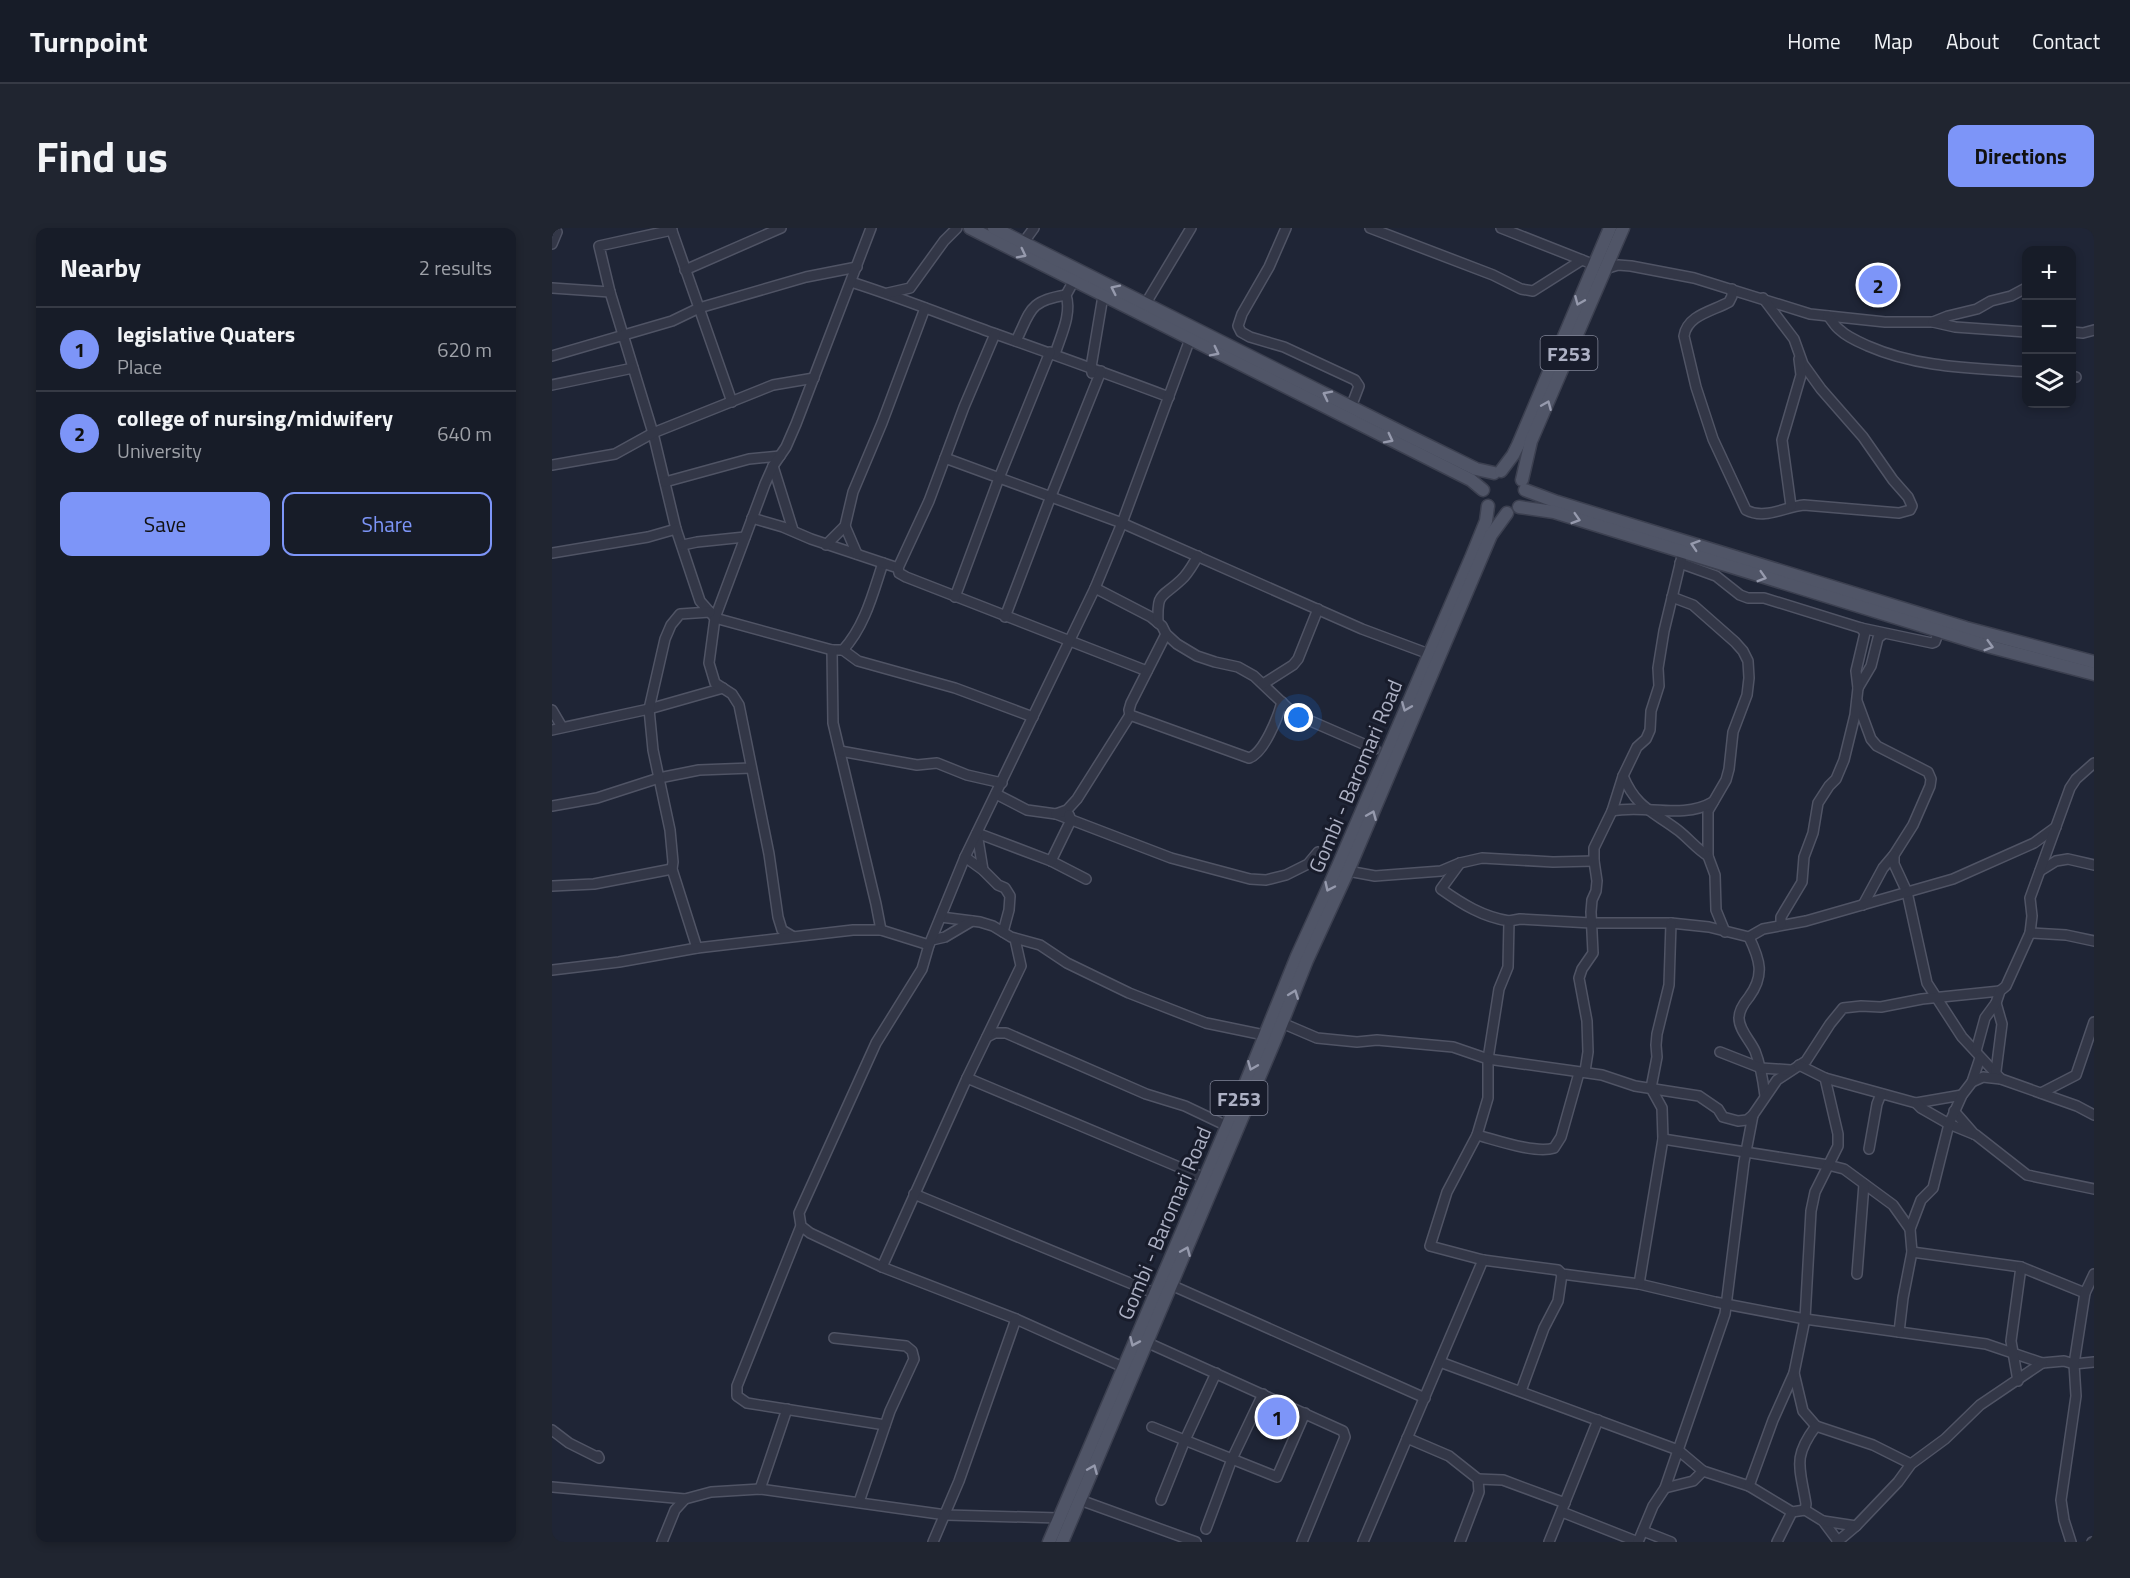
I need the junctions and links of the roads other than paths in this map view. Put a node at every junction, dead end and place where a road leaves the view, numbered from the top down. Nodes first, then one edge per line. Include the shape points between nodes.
1 (781, 228) edge
2 (871, 228) edge
3 (957, 228) edge
4 (970, 228) edge
5 (994, 228) edge
6 (1034, 228) edge
7 (1191, 228) edge
8 (1286, 228) edge
9 (1370, 228) edge
10 (1501, 228) edge
11 (1610, 228) edge
12 (1623, 228) edge
13 (671, 229) edge
14 (556, 232) edge
15 (1023, 243) junction
16 (552, 244) edge
17 (1594, 265) junction
18 (857, 267) junction
19 (685, 270) junction
20 (1076, 276) junction
21 (851, 282) junction
22 (552, 288) edge
23 (910, 288) junction
24 (1732, 289) junction
25 (2022, 290) edge
26 (609, 292) junction
27 (888, 293) junction
28 (1066, 295) junction
29 (1103, 296) junction
30 (1763, 298) junction
31 (912, 303) junction
32 (1146, 303) junction
33 (699, 308) junction
34 (925, 308) junction
35 (1828, 316) junction
36 (1933, 322) junction
37 (2094, 330) edge
38 (2022, 332) edge
39 (2076, 332) edge
40 (995, 334) junction
41 (624, 336) junction
42 (1190, 339) junction
43 (1016, 341) junction
44 (1799, 352) junction
45 (1053, 353) junction
46 (552, 356) edge
47 (1091, 367) junction
48 (633, 368) junction
49 (1101, 371) junction
50 (2022, 372) edge
51 (814, 378) junction
52 (552, 385) edge
53 (1095, 385) junction
54 (1169, 397) junction
55 (732, 402) junction
56 (1351, 407) junction
57 (653, 433) junction
58 (780, 456) junction
59 (945, 458) junction
60 (552, 465) edge
61 (772, 466) junction
62 (1497, 472) junction
63 (999, 478) junction
64 (665, 482) junction
65 (1524, 485) junction
66 (1483, 490) junction
67 (1051, 496) junction
68 (1488, 506) junction
69 (1791, 506) junction
70 (1519, 507) junction
71 (1507, 513) junction
72 (752, 518) junction
73 (1122, 523) junction
74 (844, 526) junction
75 (676, 529) junction
76 (793, 530) junction
77 (745, 537) junction
78 (683, 545) junction
79 (826, 545) junction
80 (552, 553) edge
81 (857, 554) junction
82 (1198, 556) junction
83 (1682, 558) junction
84 (884, 563) junction
85 (898, 568) junction
86 (1095, 588) junction
87 (955, 597) junction
88 (1672, 597) junction
89 (1318, 609) junction
90 (712, 615) junction
91 (1005, 617) junction
92 (1158, 623) junction
93 (1861, 628) junction
94 (1940, 631) junction
95 (1166, 634) junction
96 (1883, 634) junction
97 (1070, 641) junction
98 (831, 650) junction
99 (843, 650) junction
100 (1434, 656) junction
101 (2094, 664) edge
102 (1147, 671) junction
103 (1263, 684) junction
104 (723, 688) junction
105 (1858, 688) junction
106 (1857, 699) junction
107 (1282, 702) junction
108 (650, 709) junction
109 (552, 710) edge
110 (1130, 716) junction
111 (1033, 717) junction
112 (562, 727) junction
113 (552, 730) edge
114 (1375, 749) dead end
115 (840, 751) junction
116 (2094, 763) edge
117 (751, 768) junction
118 (1623, 776) junction
119 (659, 778) junction
120 (1002, 783) junction
121 (996, 794) junction
122 (1713, 802) junction
123 (552, 806) edge
124 (1644, 808) junction
125 (1067, 810) junction
126 (1612, 811) junction
127 (1686, 812) junction
128 (1056, 814) junction
129 (1071, 820) junction
130 (1707, 824) junction
131 (2056, 827) junction
132 (977, 833) junction
133 (2050, 840) junction
134 (2034, 843) junction
135 (1318, 852) dead end
136 (1894, 855) junction
137 (1708, 856) junction
138 (965, 857) junction
139 (1051, 861) junction
140 (1594, 861) junction
141 (1460, 863) junction
142 (2094, 864) edge
143 (672, 869) junction
144 (983, 870) junction
145 (1348, 871) junction
146 (2040, 871) junction
147 (1086, 879) dead end
148 (552, 886) edge
149 (1907, 892) junction
150 (1863, 905) junction
151 (1716, 910) junction
152 (941, 917) junction
153 (972, 921) junction
154 (1509, 921) junction
155 (1590, 923) junction
156 (1671, 923) junction
157 (1780, 924) junction
158 (1701, 926) junction
159 (881, 930) junction
160 (1002, 932) junction
161 (1725, 932) junction
162 (2030, 933) junction
163 (792, 936) junction
164 (1749, 937) junction
165 (1015, 939) junction
166 (2094, 941) edge
167 (930, 943) junction
168 (697, 948) junction
169 (552, 970) edge
170 (2000, 991) junction
171 (1938, 998) junction
172 (1996, 1003) junction
173 (2094, 1022) edge
174 (1282, 1023) junction
175 (987, 1037) junction
176 (1270, 1038) junction
177 (1720, 1052) dead end
178 (1978, 1055) junction
179 (1488, 1059) junction
180 (1761, 1068) junction
181 (1795, 1068) junction
182 (1582, 1072) junction
183 (1999, 1075) junction
184 (967, 1078) junction
185 (1826, 1078) junction
186 (1972, 1082) junction
187 (1652, 1088) junction
188 (2041, 1093) junction
189 (1881, 1094) junction
190 (1962, 1095) junction
191 (1765, 1096) junction
192 (1916, 1103) junction
193 (1954, 1111) junction
194 (1753, 1115) junction
195 (2094, 1115) edge
196 (1949, 1124) junction
197 (1227, 1126) junction
198 (1477, 1135) junction
199 (1976, 1135) junction
200 (1663, 1139) junction
201 (1869, 1149) dead end
202 (1747, 1152) junction
203 (1828, 1165) junction
204 (1205, 1178) junction
205 (1864, 1184) junction
206 (2094, 1189) edge
207 (914, 1194) junction
208 (801, 1226) junction
209 (1910, 1229) junction
210 (1912, 1252) junction
211 (1483, 1260) junction
212 (882, 1267) junction
213 (2022, 1268) junction
214 (1562, 1274) junction
215 (1857, 1274) dead end
216 (2094, 1274) edge
217 (1639, 1284) junction
218 (1171, 1285) junction
219 (2089, 1289) edge
220 (1154, 1293) junction
221 (1726, 1303) junction
222 (1016, 1319) junction
223 (1804, 1319) junction
224 (1899, 1332) junction
225 (834, 1338) dead end
226 (1146, 1342) junction
227 (2013, 1354) junction
228 (1440, 1362) junction
229 (2094, 1362) edge
230 (2042, 1363) junction
231 (2074, 1364) junction
232 (1123, 1367) junction
233 (1216, 1373) junction
234 (1794, 1373) junction
235 (2018, 1381) junction
236 (1521, 1391) junction
237 (1263, 1394) junction
238 (1425, 1398) junction
239 (787, 1409) junction
240 (1305, 1413) junction
241 (1598, 1420) junction
242 (1106, 1423) junction
243 (885, 1425) junction
244 (1816, 1426) junction
245 (1152, 1427) dead end
246 (552, 1430) edge
247 (1407, 1438) junction
248 (1185, 1440) junction
249 (1678, 1450) junction
250 (598, 1456) dead end
251 (1232, 1459) junction
252 (1911, 1464) junction
253 (1703, 1471) junction
254 (1478, 1479) junction
255 (1749, 1486) junction
256 (552, 1487) edge
257 (1665, 1488) junction
258 (760, 1489) junction
259 (685, 1499) junction
260 (1080, 1500) junction
261 (1161, 1500) dead end
262 (859, 1502) junction
263 (1563, 1507) junction
264 (1805, 1510) junction
265 (1792, 1512) junction
266 (946, 1515) junction
267 (1059, 1518) junction
268 (1823, 1521) junction
269 (1857, 1526) junction
270 (1206, 1529) dead end
271 (1643, 1531) junction
272 (662, 1542) edge
273 (933, 1542) edge
274 (1049, 1542) edge
275 (1062, 1542) edge
276 (1196, 1542) edge
277 (1302, 1542) edge
278 (1363, 1542) edge
279 (1460, 1542) edge
280 (1549, 1542) edge
281 (1638, 1542) edge
282 (1671, 1542) edge
283 (1777, 1542) edge
284 (1837, 1542) edge
285 (2071, 1542) edge

1 - 19 street
2 - 18 street
3 - 23 street
4 -> 20 main road
5 - 15 main road
6 - 15 street
7 - 32 street
8 - 56 street via 1238,326 1250,337 1284,347 1356,380 1359,386
9 - 17 street via 1533,291
10 - 17 street
11 - 17 main road, F253
12 - 17 main road, F253
13 - 19 street
13 - 26 street via 599,246
14 - 16 street
15 - 20 main road
17 - 24 street via 1631,266
17 -> 62 main road, F253 via 1521,438 1513,455
65 -> 17 main road, F253 via 1526,456
18 - 21 street
18 - 33 street via 806,277
19 - 33 street
20 - 28 street
20 - 29 main road
32 -> 20 main road
21 - 27 street
21 - 51 street
22 - 26 street
23 - 27 street
23 - 31 street
24 - 30 street
24 - 69 street via 1729,302 1691,321 1685,329 1696,387 1717,451 1746,510 1768,513
25 - 36 street
26 - 41 street
27 - 31 street
28 - 43 street via 1040,301 1028,312
28 - 45 street via 1068,312
29 - 42 main road
29 - 47 street
30 - 35 street via 1793,310
30 - 44 street via 1794,339
31 - 34 street
56 -> 32 main road
33 - 41 street
33 - 55 street
34 - 40 street
34 - 74 street via 853,492
35 - 36 street
35 - 50 street via 1857,341 1900,357 1932,364
36 - 38 street
37 - 39 street
40 - 43 street
40 - 59 street
41 - 46 street
41 - 48 street
42 - 54 street
42 -> 66 main road via 1471,480
43 - 45 street
44 - 69 street via 1801,375 1782,440
44 - 69 street via 1821,389 1863,437 1912,506 1899,513
45 - 47 street
45 - 63 street
47 - 49 street
47 - 53 street
48 - 52 street
48 - 57 street
49 - 53 street
49 - 54 street
51 - 55 street via 773,385
51 - 58 street
53 - 67 street
54 - 73 street
55 - 57 street
56 - 62 main road via 1476,469
57 - 60 street via 615,453
57 - 64 street
58 - 61 street
58 - 64 street via 749,459
59 - 63 street
59 - 85 street
61 - 72 street
61 - 76 street
62 - 65 main road via 1514,473
62 - 66 main road, F253 via 1488,477
63 - 67 street
63 - 87 street
64 - 75 street
65 - 70 main road, F253 via 1525,496
101 -> 65 main road via 1557,502
66 - 68 main road
67 - 73 street
67 - 91 street
68 - 71 main road
68 - 100 main road, F253 via 1486,521
70 - 71 main road, F253
70 -> 83 main road via 1554,512
71 - 100 main road, F253 via 1495,526
72 - 76 street
72 - 77 street
73 - 82 street
73 - 86 street
74 - 79 street
74 - 81 street
75 - 78 street
75 - 80 street
76 - 79 street
77 - 78 street
77 - 90 street
78 - 90 street via 700,601
79 - 81 street
81 - 84 street
82 - 89 street
82 - 92 street via 1182,579 1162,594 1157,605
83 - 88 street
83 - 93 street via 1748,598 1764,598
83 -> 94 main road
84 - 85 street
84 - 99 street via 867,612
85 - 87 street via 906,577
86 - 92 street
86 - 97 street
87 - 91 street
88 - 118 street via 1650,730
88 - 122 street via 1693,605 1735,642 1748,661 1747,696 1733,732 1729,769
89 - 100 street
89 - 103 street via 1298,659
90 - 98 street
90 - 104 street via 709,663 715,682
90 - 108 street via 680,614 671,625
91 - 97 street
92 - 95 street
93 - 96 street
93 - 105 street via 1865,639 1856,671
94 - 96 street via 1932,643
94 -> 101 main road
95 - 102 street
95 - 103 street via 1197,656 1238,667
96 - 105 street
97 - 102 street
97 - 111 street
98 - 99 street
98 - 115 street via 833,723
99 - 111 street via 858,661 955,688
145 -> 100 main road, Gombi - Baromari Road / F253
100 -> 176 main road, Gombi - Baromari Road / F253
102 - 110 street via 1131,702
103 - 107 street
104 - 108 street
104 - 117 street via 739,705
105 - 106 street
106 - 136 street via 1877,746 1928,772 1931,779 1913,825
106 - 157 street via 1844,760 1818,803 1804,857 1802,882 1780,917
107 - 110 street via 1266,741 1256,756 1249,758
107 - 114 street via 1306,719
108 - 112 street
108 - 119 street
109 - 112 street
110 - 125 street
111 - 120 street
112 - 113 street
115 - 120 street via 917,765 938,763
115 - 159 street
116 - 131 street via 2070,788
117 - 119 street via 699,770
117 - 163 street via 778,917 782,930
118 - 124 street
118 - 126 street
119 - 123 street via 597,798
119 - 143 street via 670,830
120 - 121 street
121 - 128 street via 1027,810
121 - 132 street
122 - 127 street
122 - 130 street
124 - 126 street
124 - 127 street
124 - 137 street
125 - 128 street
125 - 129 street
126 - 140 street via 1594,848
127 - 130 street
128 - 129 street
129 - 135 street via 1171,858 1250,879 1286,875 1308,864
129 - 139 street
130 - 137 street
131 - 133 street
131 - 134 street
132 - 138 street
132 - 139 street
132 - 144 street
133 - 134 street
133 - 146 street
134 - 149 street via 1953,879
136 - 149 street
136 - 150 street
137 - 151 street via 1715,875
138 - 144 street
138 - 152 street
139 - 147 street
140 - 141 street via 1482,858
140 - 155 street via 1597,881
141 - 145 street via 1441,871 1394,875
141 - 154 street via 1441,889 1478,912
142 - 146 street via 2068,859
143 - 148 street via 594,884
143 - 168 street
144 - 160 street via 1010,896 1010,910
174 -> 145 main road, Gombi - Baromari Road / F253
146 - 162 street via 2030,898
149 - 150 street
149 - 171 street via 1927,983
150 - 157 street
151 - 158 street
151 - 161 street
152 - 153 street
152 - 167 street
153 - 160 street
153 - 167 street
154 - 155 street via 1520,918
154 - 179 street via 1508,966 1499,989
155 - 156 street
155 - 182 street via 1593,953 1579,978 1588,1052
156 - 158 street
156 - 187 street via 1669,985 1657,1034
157 - 164 street
158 - 161 street
159 - 163 street
159 - 167 street
160 - 165 street
161 - 164 street
162 - 166 street
162 - 170 street via 2006,986
163 - 168 street
164 - 180 street via 1757,954 1759,978 1739,1014 1739,1023
165 - 175 street via 1021,966
165 - 176 street via 1040,945 1067,963 1129,993 1206,1023
167 - 208 street via 922,969 876,1043 799,1213
168 - 169 street
170 - 171 street
170 - 172 street
171 - 178 street
171 - 181 street via 1843,1008 1806,1061
172 - 178 street via 1985,1018
172 - 183 street via 2002,1024
173 - 188 street via 2076,1075
174 - 176 main road, Gombi - Baromari Road / F253
174 - 179 street via 1317,1038 1453,1047
175 - 184 street
175 - 197 street via 1006,1033
176 -> 197 main road, Gombi - Baromari Road / F253
218 -> 176 main road, Gombi - Baromari Road / F253
177 - 180 street
178 - 183 street
178 - 186 street
179 - 182 street
179 - 198 street via 1488,1098
180 - 181 street
180 - 191 street
181 - 185 street
181 - 191 street via 1777,1080
182 - 187 street
182 - 198 street via 1554,1148 1535,1148
183 - 186 street
183 - 188 street
184 - 204 street
184 - 207 street
185 - 189 street
185 - 203 street via 1838,1134 1838,1146
186 - 190 street
187 - 194 street via 1699,1096 1728,1119 1747,1120
187 - 200 street via 1662,1108
188 - 195 street
189 - 192 street
189 - 201 street
190 - 192 street
190 - 193 street
191 - 194 street
192 - 196 street
193 - 196 street
193 - 199 street
194 - 202 street
196 - 199 street
196 - 209 street via 1933,1188 1922,1200
197 - 204 main road, Gombi - Baromari Road / F253
198 - 211 street via 1447,1192 1430,1246
199 - 206 street via 2027,1175
200 - 202 street
200 - 217 street
202 - 203 street
202 - 221 street
203 - 205 street via 1844,1169
203 - 223 street via 1811,1211
204 - 220 main road, Gombi - Baromari Road / F253
205 - 209 street via 1893,1205
205 - 215 street
207 - 212 street
207 - 220 street
208 - 212 street
208 - 239 street via 737,1386 737,1396 747,1403
209 - 210 street
210 - 213 street
210 - 224 street
211 - 214 street via 1558,1270
211 - 228 street
212 - 222 street
213 - 219 street
213 - 227 street via 2011,1341
214 - 217 street
214 - 236 street via 1558,1301
216 - 219 street
217 - 221 street
218 - 226 main road, Gombi - Baromari Road / F253
218 - 238 street
219 - 231 street
220 -> 232 main road, Gombi - Baromari Road / F253
221 - 223 street
221 - 249 street
222 - 232 street
222 - 266 street
223 - 224 street
223 - 234 street
224 - 227 street via 1986,1344
225 - 243 street via 906,1346 912,1351 914,1359
226 - 233 street
226 - 242 main road, Gombi - Baromari Road / F253
227 - 230 street
227 - 235 street
228 - 236 street
228 - 238 street
229 - 231 street
230 - 231 street
230 - 235 street
231 - 285 street via 2076,1396 2061,1500
232 - 242 main road, Gombi - Baromari Road / F253
233 - 237 street
233 - 248 street
234 - 244 street via 1803,1411
234 - 255 street
235 - 252 street via 1980,1405 1945,1439
236 - 241 street
237 - 240 street
237 - 251 street
238 - 247 street
239 - 243 street
239 - 258 street
240 - 251 street via 1277,1477
240 - 277 street via 1343,1431 1345,1437
241 - 249 street
241 - 263 street
260 -> 242 main road, Gombi - Baromari Road / F253
242 - 267 main road, Gombi - Baromari Road / F253
243 - 262 street
244 - 252 street via 1873,1445
244 - 264 street via 1804,1443 1799,1461
245 - 248 street
246 - 250 street via 568,1443
247 - 254 street via 1449,1456
247 - 278 street
248 - 251 street
248 - 261 street
249 - 253 street
249 - 257 street
251 - 270 street
252 - 269 street
253 - 255 street
253 - 257 street via 1693,1481
254 - 263 street via 1503,1480
254 - 279 street via 1479,1492
255 - 265 street
256 - 259 street
257 - 271 street
258 - 259 street via 711,1492
258 - 262 street
259 - 272 street via 675,1510
260 - 275 main road, Gombi - Baromari Road / F253
260 - 276 street
262 - 266 street
263 - 280 street
263 - 281 street
264 - 265 street
264 - 268 street
265 - 283 street
266 - 267 street
266 - 273 street
267 - 274 main road, Gombi - Baromari Road / F253
268 - 269 street
268 - 284 street
269 - 284 street
271 - 281 street
271 - 282 street

